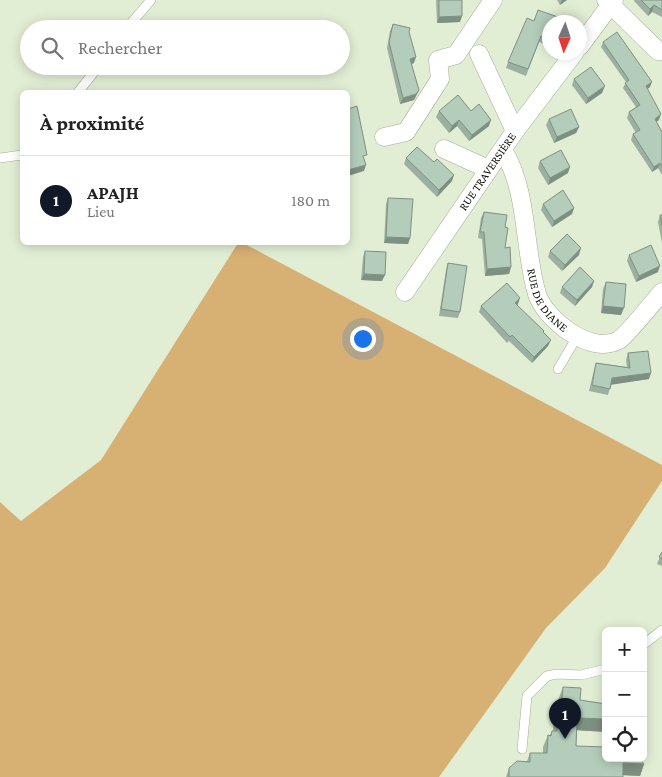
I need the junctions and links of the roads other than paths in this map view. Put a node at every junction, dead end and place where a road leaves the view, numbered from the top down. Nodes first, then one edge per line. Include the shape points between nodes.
1 (151, 0) edge
2 (493, 0) edge
3 (610, 2) edge
4 (134, 20) edge
5 (587, 36) edge
6 (662, 51) edge
7 (479, 54) dead end
8 (569, 60) edge
9 (92, 75) edge
10 (80, 90) edge
11 (515, 131) junction
12 (384, 137) dead end
13 (444, 148) dead end
14 (503, 150) junction
15 (20, 155) edge
16 (0, 158) edge
17 (488, 169) junction
18 (405, 292) dead end
19 (662, 292) edge
20 (577, 337) junction
21 (558, 369) dead end
22 (662, 630) edge
23 (647, 642) edge
24 (602, 670) edge
25 (522, 749) dead end

1 - 4 lane
2 - 12 street via 456,55 438,60 440,79 406,132
3 - 5 street
3 - 6 street via 658,51
7 - 11 street
8 - 11 street, RUE TRAVERSIÈRE
9 - 10 lane
11 - 14 street, RUE TRAVERSIÈRE
13 - 17 street
14 - 17 street, RUE TRAVERSIÈRE
14 - 20 street, RUE DE DIANE via 511,163 519,191 538,294 550,314
15 - 16 lane
17 - 18 street, RUE TRAVERSIÈRE
19 - 20 street, RUE DE DIANE via 619,340 602,343
20 - 21 lane
22 - 23 lane
24 - 25 lane via 581,675 546,676 527,696

